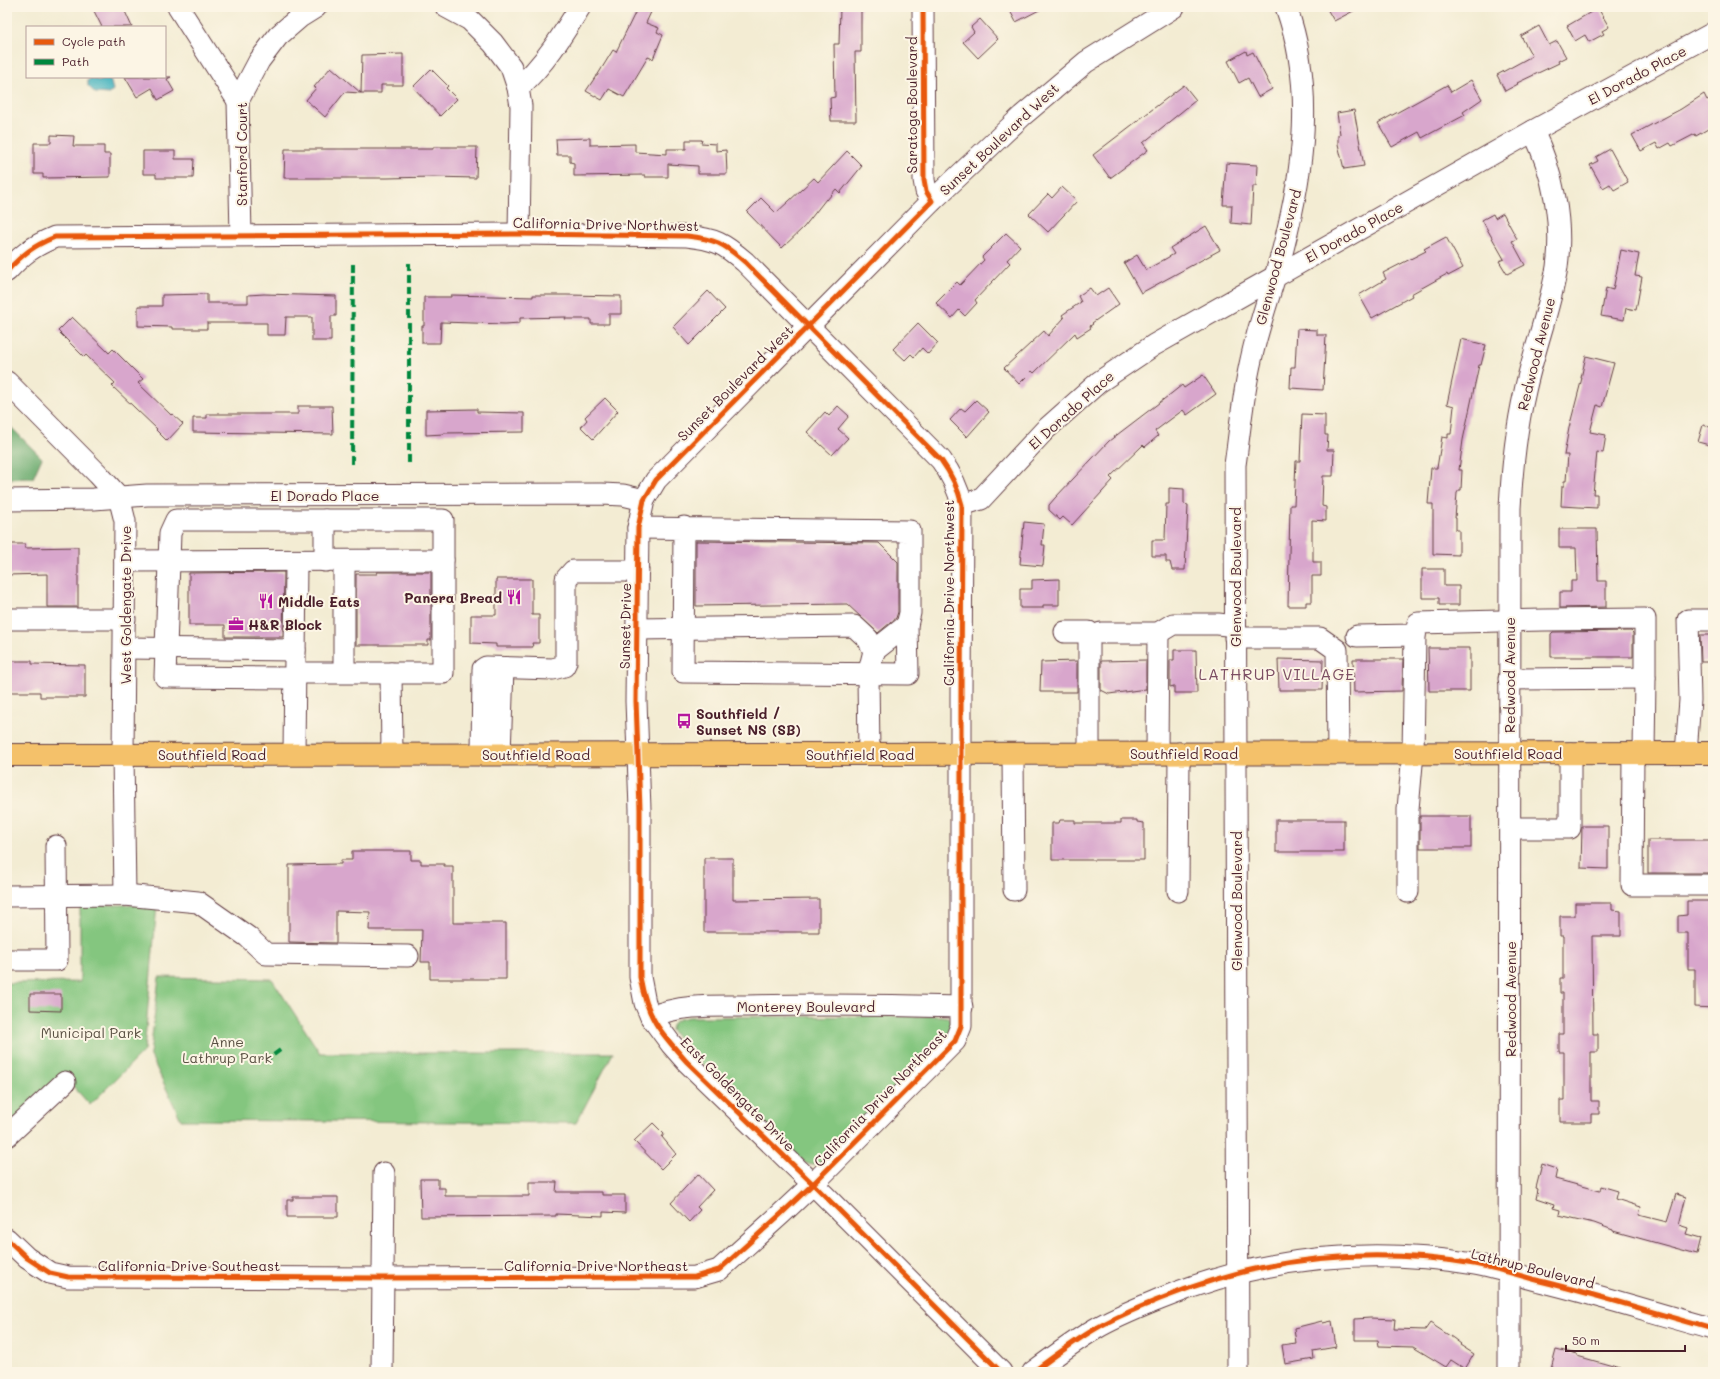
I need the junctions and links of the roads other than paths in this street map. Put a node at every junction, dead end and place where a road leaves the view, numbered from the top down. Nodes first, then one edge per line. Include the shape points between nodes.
1 (178, 7) edge
2 (316, 7) edge
3 (446, 7) edge
4 (580, 7) edge
5 (923, 7) edge
6 (1174, 7) edge
7 (1286, 7) edge
8 (1713, 33) edge
9 (518, 88) junction
10 (238, 101) junction
11 (1533, 131) junction
12 (932, 201) junction
13 (519, 234) junction
14 (241, 235) junction
15 (7, 271) edge
16 (1274, 277) junction
17 (807, 326) junction
18 (7, 382) edge
19 (119, 497) junction
20 (7, 500) edge
21 (644, 500) junction
22 (962, 505) junction
23 (324, 520) junction
24 (638, 528) junction
25 (684, 528) junction
26 (443, 560) junction
27 (125, 561) junction
28 (334, 561) junction
29 (168, 562) junction
30 (296, 562) junction
31 (638, 571) junction
32 (7, 619) edge
33 (125, 619) junction
34 (1509, 620) junction
35 (1713, 620) edge
36 (907, 625) junction
37 (637, 629) junction
38 (684, 629) junction
39 (1065, 632) dead end
40 (1235, 632) junction
41 (1101, 633) dead end
42 (1158, 633) junction
43 (1415, 635) junction
44 (1357, 636) dead end
45 (125, 648) junction
46 (166, 648) junction
47 (295, 650) junction
48 (874, 651) junction
49 (344, 672) junction
50 (391, 673) junction
51 (295, 675) junction
52 (868, 675) junction
53 (1645, 678) junction
54 (1509, 679) junction
55 (639, 753) junction
56 (869, 753) junction
57 (1157, 753) junction
58 (1179, 753) junction
59 (1236, 753) junction
60 (1338, 753) junction
61 (1413, 753) junction
62 (1510, 753) junction
63 (1570, 753) junction
64 (1638, 753) junction
65 (1686, 753) junction
66 (1713, 753) edge
67 (123, 754) junction
68 (294, 754) junction
69 (392, 754) junction
70 (491, 754) junction
71 (961, 754) junction
72 (1014, 754) junction
73 (1089, 754) junction
74 (7, 755) edge
75 (1510, 828) junction
76 (56, 846) dead end
77 (1713, 885) edge
78 (1014, 890) dead end
79 (1178, 891) dead end
80 (1408, 892) dead end
81 (125, 895) junction
82 (7, 896) edge
83 (57, 896) junction
84 (408, 956) dead end
85 (7, 960) edge
86 (962, 1007) junction
87 (651, 1017) junction
88 (65, 1082) dead end
89 (7, 1136) edge
90 (384, 1173) dead end
91 (813, 1184) junction
92 (7, 1239) edge
93 (1238, 1272) junction
94 (1510, 1272) junction
95 (383, 1278) junction
96 (1713, 1329) edge
97 (382, 1372) edge
98 (1000, 1372) edge
99 (1032, 1372) edge
100 (1238, 1372) edge
101 (1509, 1372) edge

1 - 10 street
2 - 10 street, Stanford Court via 278,36 259,62
3 - 9 street via 470,20 493,43 511,67
4 - 9 street via 553,49 531,77
5 - 12 street, Saratoga Boulevard via 924,180 926,191
6 - 12 street, Sunset Boulevard West via 1086,62 1052,89
7 - 16 street, Glenwood Boulevard via 1300,62 1304,137 1296,197
8 - 11 street, El Dorado Place
9 - 13 street via 521,106
10 - 14 street, Stanford Court
11 - 16 street, El Dorado Place
11 - 34 street, Redwood Avenue via 1542,149 1554,191 1558,254 1552,292 1530,369 1515,441 1510,508
12 - 17 street, Sunset Boulevard West
13 - 14 street, California Drive Northwest
13 - 17 street, California Drive Northwest via 687,236 708,239 726,246 745,262
14 - 15 street, California Drive Northwest via 55,237 37,244
16 - 22 street, El Dorado Place via 1154,345 1099,382 1045,430 981,499
16 - 40 street, Glenwood Boulevard via 1251,360 1235,465
17 - 21 street, Sunset Boulevard West via 656,480
17 - 22 street, California Drive Northwest via 941,460 958,486
18 - 19 street, West Goldengate Drive
19 - 20 street, El Dorado Place
19 - 21 street, El Dorado Place via 602,494
19 - 27 street, West Goldengate Drive via 125,521
21 - 24 street, Sunset Drive
22 - 71 street, California Drive Northwest
23 - 26 street via 444,520
23 - 28 street
23 - 29 street via 176,520 170,533
24 - 25 street
24 - 31 street, Sunset Drive
25 - 36 street via 910,531 910,613
25 - 38 street
26 - 28 street
26 - 50 street via 443,673
27 - 29 street
27 - 33 street, West Goldengate Drive
28 - 30 street
28 - 49 street
29 - 30 street
29 - 46 street
30 - 47 street
31 - 37 street, Sunset Drive
31 - 70 street via 573,570 566,578 566,662 564,666 553,669 493,669
32 - 33 street
33 - 45 street, West Goldengate Drive
34 - 43 street via 1418,623
34 - 53 street via 1645,619
34 - 54 street, Redwood Avenue
35 - 65 street via 1688,620 1690,700
36 - 48 street
36 - 52 street via 908,674
37 - 38 street
37 - 55 street, Sunset Drive via 636,701
38 - 48 street via 854,626 868,638
38 - 52 street via 683,672
39 - 73 street via 1089,632
40 - 42 street via 1218,624 1173,624
40 - 59 street, Glenwood Boulevard
40 - 60 street via 1320,638 1337,650
41 - 42 street
42 - 57 street
43 - 44 street
43 - 61 street
45 - 46 street
45 - 67 street, West Goldengate Drive
46 - 47 street
46 - 51 street via 165,677
47 - 51 street
48 - 52 street
49 - 50 street
49 - 51 street
50 - 69 street
51 - 68 street
52 - 56 street
53 - 54 street
53 - 64 street
54 - 62 street, Redwood Avenue
55 - 56 main road, Southfield Road
55 - 70 main road, Southfield Road
55 - 87 street, East Goldengate Drive via 640,978
56 - 71 main road, Southfield Road
57 - 58 main road, Southfield Road
57 - 73 main road, Southfield Road
58 - 59 main road, Southfield Road
58 - 79 street
59 - 60 main road, Southfield Road
59 - 93 street, Glenwood Boulevard
60 - 61 main road, Southfield Road
61 - 62 main road, Southfield Road
61 - 80 street via 1408,809
62 - 63 main road, Southfield Road
62 - 75 street, Redwood Avenue
63 - 64 main road, Southfield Road
63 - 75 street via 1570,828
64 - 65 main road, Southfield Road
64 - 77 street via 1632,885
65 - 66 main road, Southfield Road
67 - 68 main road, Southfield Road
67 - 74 main road, Southfield Road
67 - 81 street, West Goldengate Drive
68 - 69 main road, Southfield Road
69 - 70 main road, Southfield Road
71 - 72 main road, Southfield Road
71 - 86 street, California Drive Northeast
72 - 73 main road, Southfield Road
72 - 78 street
75 - 94 street, Redwood Avenue
76 - 83 street
81 - 83 street
81 - 84 street via 198,902 248,937 266,954
82 - 83 street
83 - 85 street via 57,960
86 - 87 street, Monterey Boulevard via 810,1004 724,1006 674,1010
86 - 91 street, California Drive Northeast via 961,1026 955,1041
87 - 91 street, East Goldengate Drive via 671,1044 706,1082
88 - 89 street
90 - 95 street
91 - 95 street, California Drive Northeast via 719,1270 695,1277
91 - 98 street, East Goldengate Drive
92 - 95 street, California Drive Southeast via 27,1258 50,1273 68,1277
93 - 94 street, Lathrup Boulevard via 1296,1261 1386,1255 1474,1264
93 - 99 street, Lathrup Boulevard via 1136,1309 1096,1329
93 - 100 street, Glenwood Boulevard
94 - 96 street, Lathrup Boulevard
94 - 101 street, Redwood Avenue
95 - 97 street

